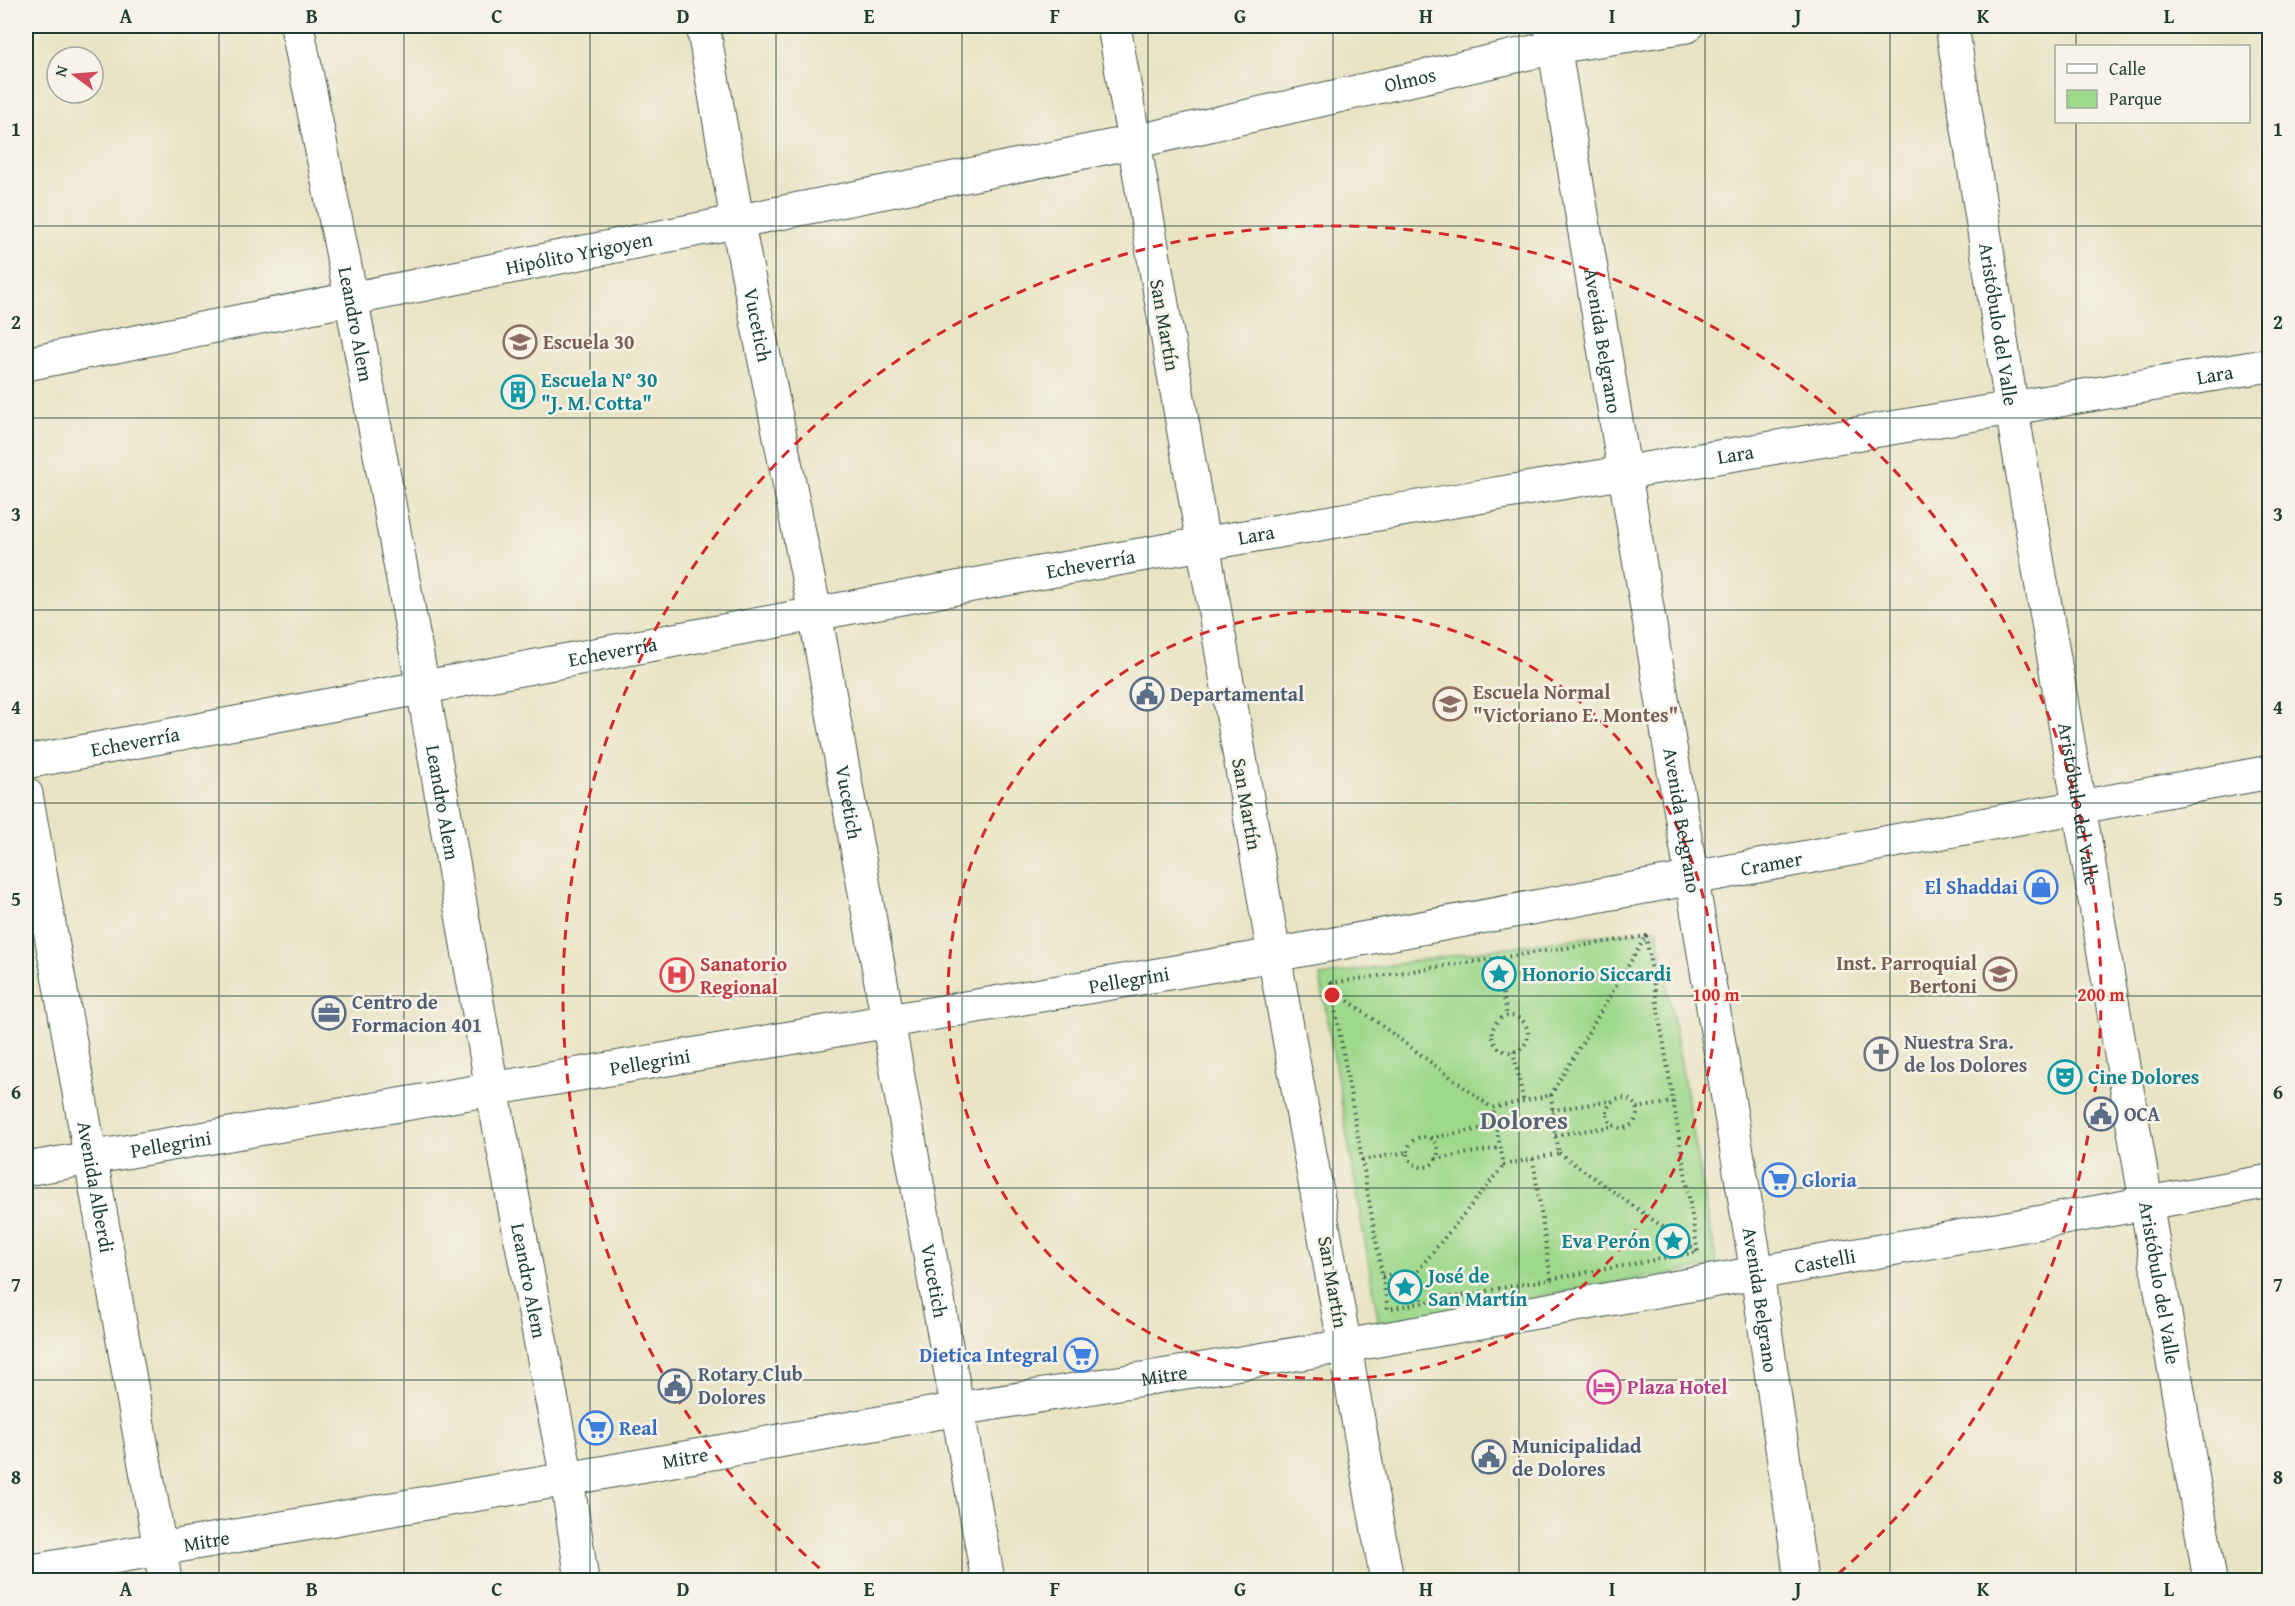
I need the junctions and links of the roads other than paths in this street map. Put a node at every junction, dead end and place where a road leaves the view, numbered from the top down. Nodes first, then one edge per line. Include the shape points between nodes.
1 (297, 26) edge
2 (703, 26) edge
3 (1114, 26) edge
4 (1687, 26) edge
5 (1952, 26) edge
6 (1553, 36) edge
7 (1134, 142) junction
8 (737, 220) junction
9 (351, 297) junction
10 (26, 364) edge
11 (2270, 365) edge
12 (2012, 410) junction
13 (1624, 472) junction
14 (1202, 544) junction
15 (815, 613) junction
16 (423, 688) junction
17 (26, 762) edge
18 (2270, 772) edge
19 (26, 794) edge
20 (2079, 807) junction
21 (1692, 878) junction
22 (1274, 955) junction
23 (887, 1022) junction
24 (492, 1089) junction
25 (90, 1158) junction
26 (26, 1169) edge
27 (2270, 1181) edge
28 (2146, 1203) junction
29 (1757, 1273) junction
30 (1345, 1346) junction
31 (958, 1409) junction
32 (567, 1479) junction
33 (162, 1565) edge
34 (26, 1572) edge
35 (582, 1581) edge
36 (988, 1581) edge
37 (1387, 1581) edge
38 (1801, 1581) edge
39 (2210, 1581) edge

1 - 9 street, Leandro Alem
2 - 8 street, Vucetich
3 - 7 street, San Martín
4 - 6 street, Olmos
5 - 12 street, Aristóbulo del Valle
6 - 7 street, Olmos
6 - 13 street, Avenida Belgrano
7 - 8 street, Hipólito Yrigoyen
7 - 14 street, San Martín
8 - 9 street, Hipólito Yrigoyen
8 - 15 street, Vucetich
9 - 10 street, Hipólito Yrigoyen
9 - 16 street, Leandro Alem
11 - 12 street, Lara
12 - 13 street, Lara
12 - 20 street, Aristóbulo del Valle
13 - 14 street, Lara
13 - 21 street, Avenida Belgrano
14 - 15 street, Echeverría
14 - 22 street, San Martín
15 - 16 street, Echeverría
15 - 23 street, Vucetich
16 - 17 street, Echeverría
16 - 24 street, Leandro Alem
18 - 20 street, Cramer
19 - 25 street, Avenida Alberdi
20 - 21 street, Cramer
20 - 28 street, Aristóbulo del Valle
21 - 22 street, Cramer
21 - 29 street, Avenida Belgrano
22 - 23 street, Pellegrini
22 - 30 street, San Martín
23 - 24 street, Pellegrini
23 - 31 street, Vucetich
24 - 25 street, Pellegrini
24 - 32 street, Leandro Alem
25 - 26 street, Pellegrini
25 - 33 street, Avenida Alberdi
27 - 28 street, Castelli
28 - 29 street, Castelli
28 - 39 street, Aristóbulo del Valle
29 - 30 street, Castelli
29 - 38 street, Avenida Belgrano
30 - 31 street, Mitre
30 - 37 street, San Martín
31 - 32 street, Mitre
31 - 36 street, Vucetich
32 - 33 street, Mitre
32 - 35 street, Leandro Alem
33 - 34 street, Mitre

